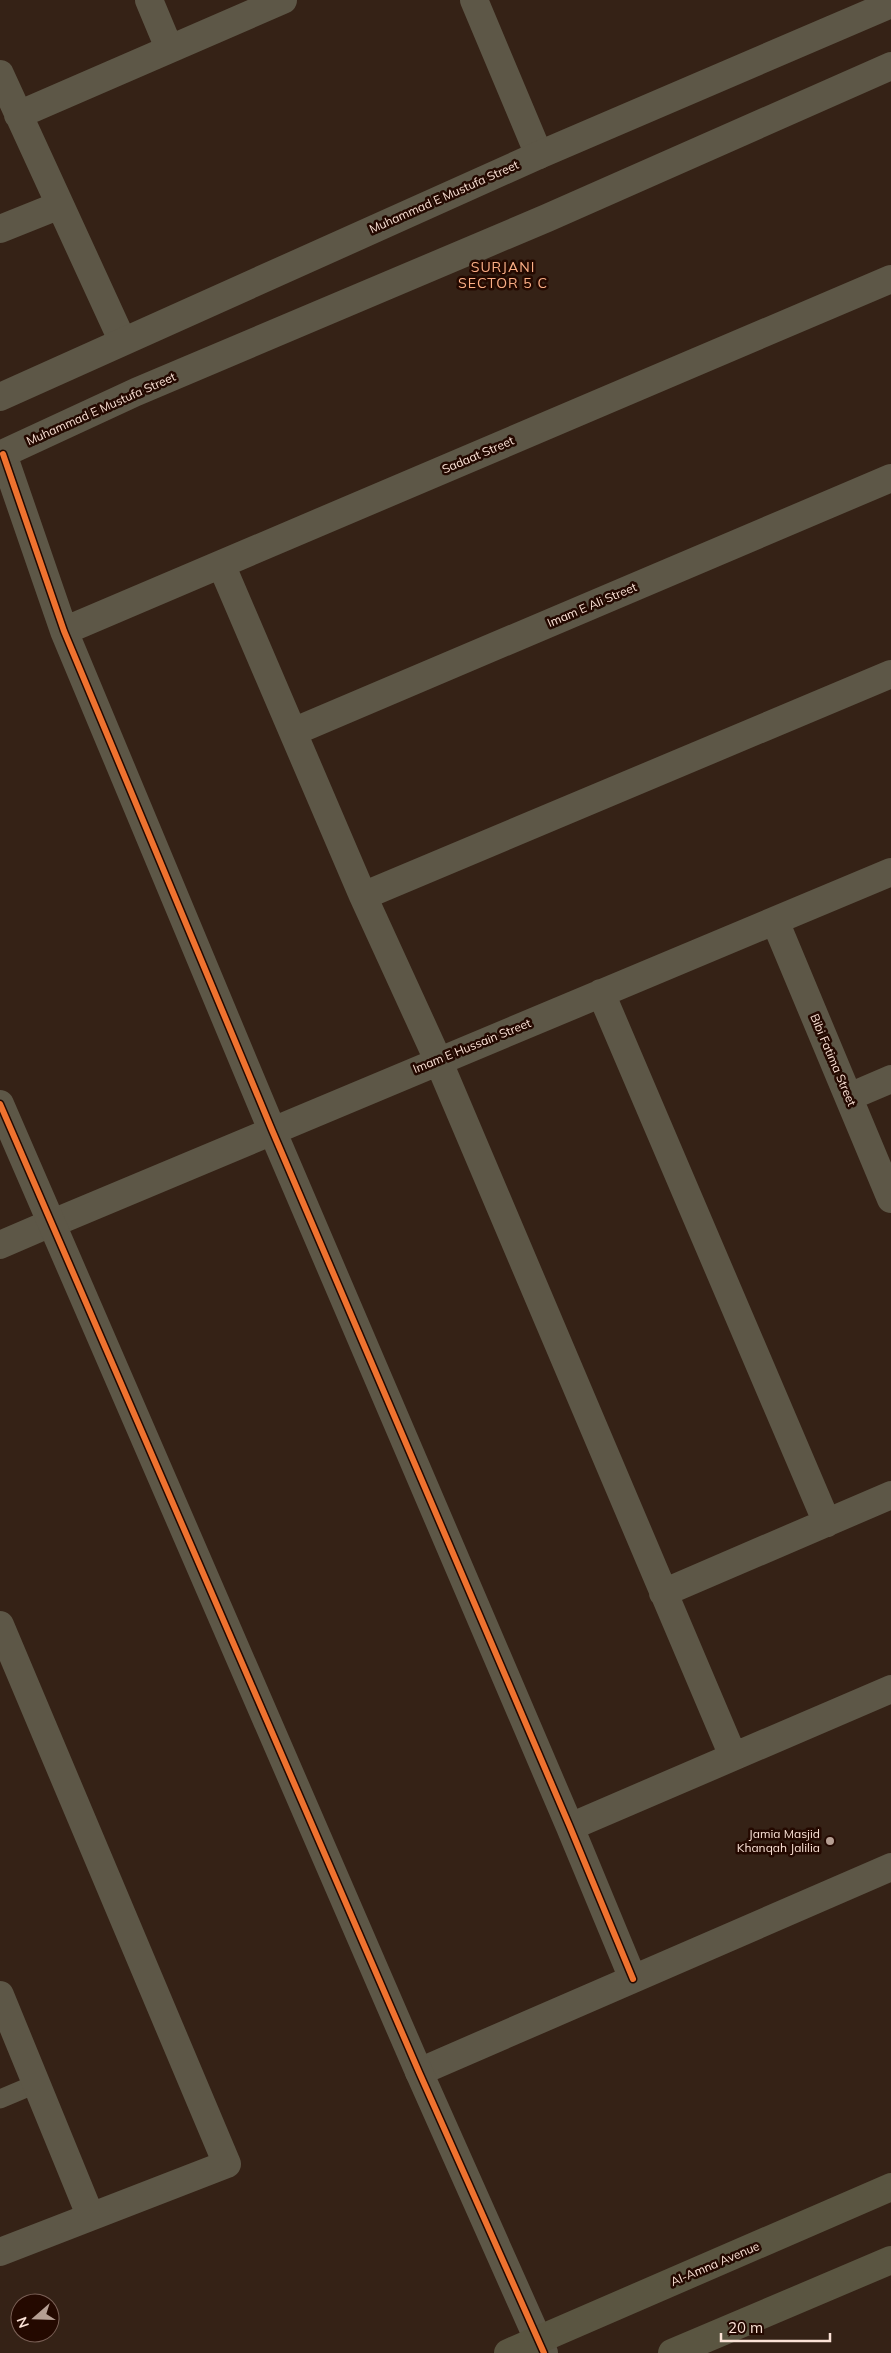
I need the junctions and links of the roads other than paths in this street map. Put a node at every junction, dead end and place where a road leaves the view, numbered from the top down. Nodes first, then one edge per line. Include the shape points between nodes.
1 (149, 0) edge
2 (284, 0) edge
3 (474, 0) edge
4 (891, 4) edge
5 (169, 48) junction
6 (891, 66) edge
7 (0, 74) edge
8 (18, 115) junction
9 (539, 155) junction
10 (60, 205) junction
11 (0, 229) edge
12 (891, 279) edge
13 (122, 340) junction
14 (0, 397) edge
15 (1, 454) edge
16 (891, 478) edge
17 (221, 564) junction
18 (64, 631) junction
19 (891, 674) edge
20 (293, 732) junction
21 (891, 872) edge
22 (363, 896) junction
23 (775, 921) junction
24 (601, 993) junction
25 (438, 1060) junction
26 (891, 1079) edge
27 (849, 1097) junction
28 (0, 1104) edge
29 (272, 1130) junction
30 (891, 1199) edge
31 (52, 1223) junction
32 (0, 1245) edge
33 (891, 1495) edge
34 (827, 1523) junction
35 (663, 1593) junction
36 (0, 1625) edge
37 (9, 1670) edge
38 (891, 1688) edge
39 (733, 1756) junction
40 (570, 1827) junction
41 (891, 1867) edge
42 (633, 1979) junction
43 (0, 1995) edge
44 (419, 2072) junction
45 (38, 2083) junction
46 (0, 2099) edge
47 (891, 2187) edge
48 (90, 2215) junction
49 (0, 2252) edge
50 (891, 2260) edge
51 (541, 2346) edge
52 (508, 2353) edge
53 (672, 2353) edge

1 - 5 street
2 - 5 street
3 - 9 street
4 - 9 street, Muhammad E Mustufa Street
5 - 8 street
6 - 15 street, Muhammad E Mustufa Street via 547,218 136,392
7 - 8 street
8 - 10 street
9 - 13 street, Muhammad E Mustufa Street
10 - 11 street
10 - 13 street
12 - 17 street, Sadaat Street
13 - 14 street, Muhammad E Mustufa Street
15 - 18 street
16 - 20 street, Imam E Ali Street
17 - 18 street, Sadaat Street
17 - 20 street
18 - 29 street
19 - 22 street
20 - 22 street
21 - 23 street, Imam E Hussain Street
22 - 25 street
23 - 24 street, Imam E Hussain Street
23 - 27 street, Bibi Fatima Street
24 - 25 street, Imam E Hussain Street
24 - 34 street
25 - 29 street, Imam E Hussain Street
25 - 35 street
26 - 27 street
27 - 30 street, Bibi Fatima Street
28 - 31 street
29 - 31 street, Imam E Hussain Street
29 - 40 street
31 - 32 street, Imam E Hussain Street
31 - 44 street
33 - 34 street
34 - 35 street
35 - 39 street
36 - 37 street
37 - 48 street via 227,2164
38 - 39 street
39 - 40 street
40 - 42 street
41 - 42 street
42 - 44 street
43 - 45 street
44 - 51 street
45 - 46 lane
45 - 48 street
47 - 51 main road, Al-Amna Avenue
48 - 49 street
50 - 53 main road
51 - 52 main road, Al-Amna Avenue

